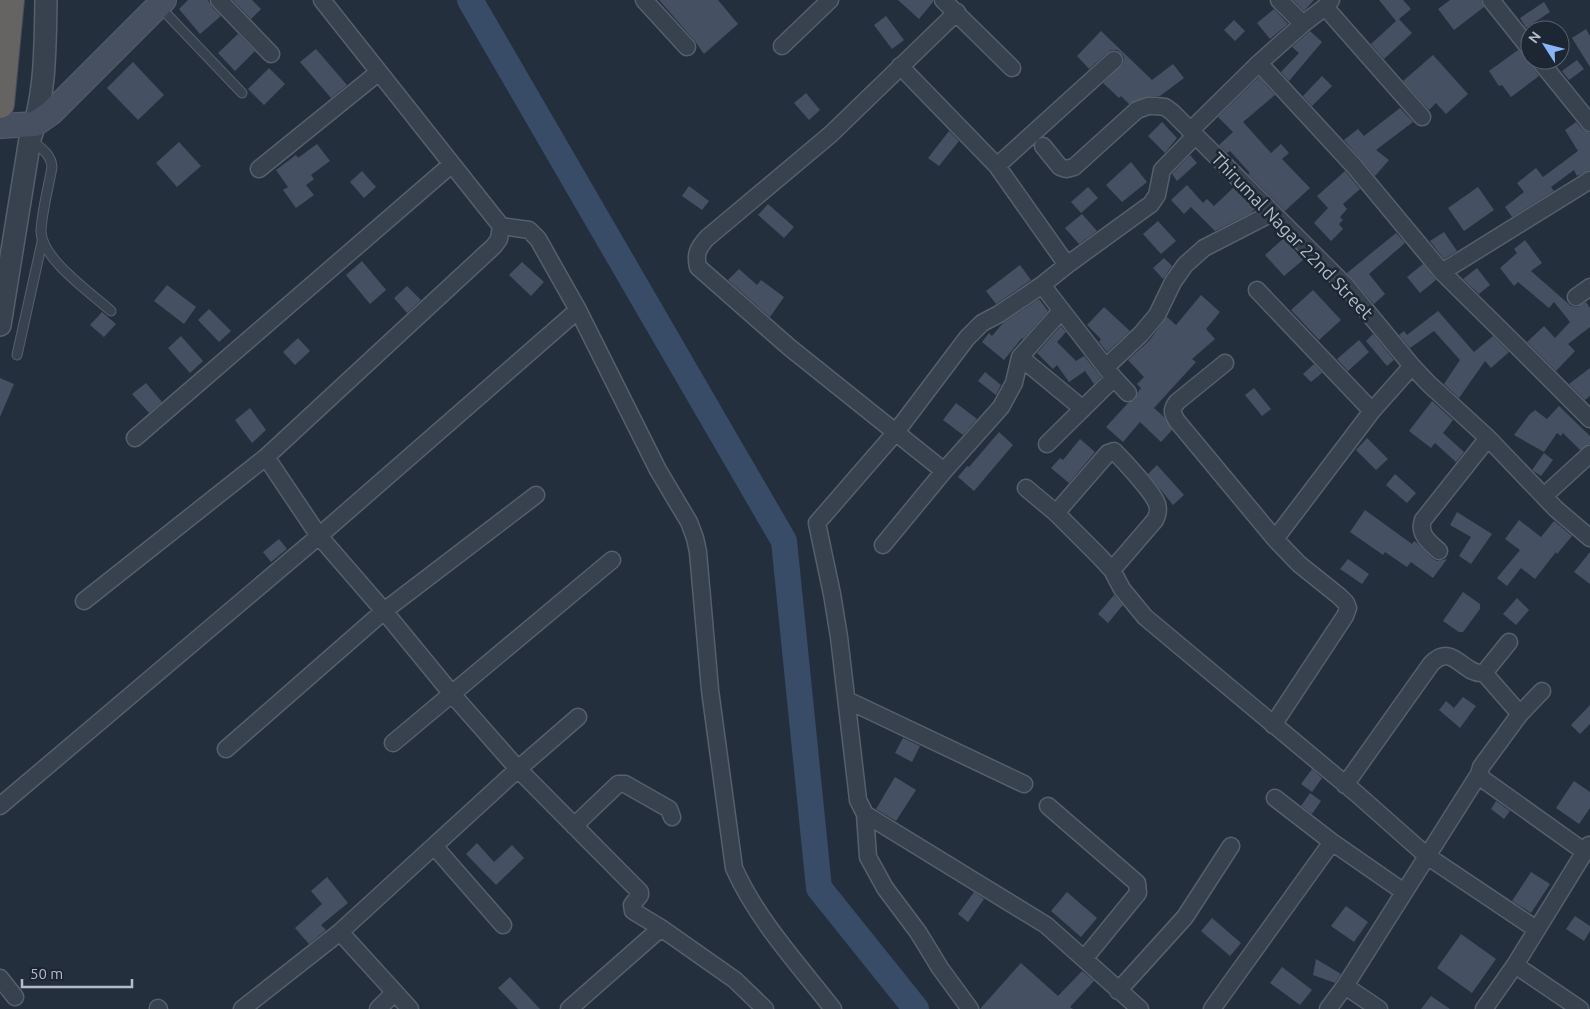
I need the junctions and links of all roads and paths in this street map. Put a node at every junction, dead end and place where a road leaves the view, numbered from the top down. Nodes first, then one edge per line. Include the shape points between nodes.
1 (10, 0) edge
2 (46, 0) edge
3 (219, 0) edge
4 (322, 0) edge
5 (644, 0) edge
6 (830, 0) edge
7 (943, 0) edge
8 (1279, 0) edge
9 (1491, 0) edge
10 (161, 3) edge
11 (1328, 4) edge
12 (957, 12) junction
13 (1303, 24) junction
14 (1520, 36) edge
15 (782, 46) dead end
16 (687, 47) dead end
17 (272, 54) dead end
18 (1114, 60) dead end
19 (1259, 63) junction
20 (900, 66) junction
21 (1012, 68) dead end
22 (1547, 70) edge
23 (379, 72) junction
24 (242, 92) dead end
25 (0, 103) edge
26 (1422, 117) dead end
27 (1590, 123) edge
28 (0, 126) edge
29 (31, 129) junction
30 (1192, 134) junction
31 (1043, 146) dead end
32 (452, 164) junction
33 (997, 166) junction
34 (259, 169) dead end
35 (1590, 180) edge
36 (1272, 214) junction
37 (500, 226) junction
38 (42, 242) junction
39 (1067, 265) junction
40 (1442, 272) junction
41 (1042, 285) junction
42 (1590, 287) edge
43 (1257, 290) dead end
44 (1576, 297) dead end
45 (578, 310) junction
46 (111, 311) dead end
47 (1061, 311) junction
48 (0, 325) edge
49 (17, 355) dead end
50 (1020, 356) junction
51 (1225, 363) dead end
52 (1412, 366) junction
53 (1110, 372) junction
54 (1128, 392) dead end
55 (1083, 409) junction
56 (1372, 411) junction
57 (1590, 420) edge
58 (896, 432) junction
59 (135, 438) dead end
60 (1488, 438) junction
61 (1047, 444) dead end
62 (1590, 454) edge
63 (266, 457) junction
64 (944, 471) junction
65 (1026, 488) dead end
66 (536, 495) dead end
67 (1544, 496) junction
68 (1056, 513) junction
69 (319, 536) junction
70 (1590, 538) edge
71 (1275, 539) junction
72 (883, 545) dead end
73 (1439, 551) dead end
74 (612, 560) dead end
75 (1112, 570) junction
76 (84, 601) dead end
77 (384, 611) junction
78 (1509, 642) dead end
79 (1484, 673) junction
80 (1542, 691) dead end
81 (452, 694) junction
82 (847, 700) junction
83 (1520, 714) junction
84 (578, 717) dead end
85 (1273, 726) junction
86 (393, 743) dead end
87 (226, 749) dead end
88 (518, 769) junction
89 (1480, 774) junction
90 (1024, 784) dead end
91 (1345, 785) junction
92 (1275, 798) dead end
93 (0, 806) edge
94 (1048, 806) dead end
95 (864, 814) junction
96 (672, 817) dead end
97 (574, 826) junction
98 (1332, 842) junction
99 (434, 846) junction
100 (1232, 846) dead end
101 (1587, 848) edge
102 (1427, 856) junction
103 (1404, 892) junction
104 (503, 925) dead end
105 (661, 928) junction
106 (1536, 929) junction
107 (340, 932) junction
108 (1084, 959) junction
109 (1515, 965) junction
110 (0, 978) edge
111 (1345, 986) junction
112 (1118, 991) junction
113 (395, 992) junction
114 (15, 997) dead end
115 (1486, 1008) edge
116 (242, 1009) edge
117 (378, 1009) edge
118 (410, 1009) edge
119 (569, 1009) edge
120 (766, 1009) edge
121 (833, 1009) edge
122 (970, 1009) edge
123 (1140, 1009) edge
124 (1212, 1009) edge
125 (1328, 1009) edge
126 (1379, 1009) edge
127 (1580, 1009) edge

1 - 25 highway
2 - 29 street via 44,73
3 - 17 street
4 - 23 street
5 - 16 street
6 - 15 street
7 - 12 street
8 - 13 street
9 - 14 street
10 - 24 lane
10 - 29 main road
11 - 13 street
11 - 26 street
12 - 20 street
12 - 21 street
13 - 19 street
18 - 33 street
19 - 30 street
19 - 40 street via 1354,166
20 - 33 street
20 - 58 street via 831,134 707,238 696,257 698,266 782,340
22 - 27 street
23 - 32 street
23 - 34 street
28 - 29 main road
29 - 38 lane via 52,161
29 - 48 street
30 - 31 street, Thirumal Nagar 22nd Street via 1165,108 1148,106 1137,110 1074,167 1060,167
30 - 36 street, Thirumal Nagar 22nd Street
30 - 39 street via 1162,170 1157,195 1151,204
32 - 37 street
32 - 59 street
33 - 39 street
35 - 40 street
36 - 52 street, Thirumal Nagar 22nd Street via 1346,286
36 - 53 street via 1204,248 1186,265 1173,282 1157,315
37 - 45 street via 523,228 533,233
37 - 63 street via 499,239 494,246
38 - 46 lane via 57,263
38 - 49 lane
39 - 41 street
40 - 57 street
41 - 47 street
41 - 58 street via 982,323 967,338
42 - 44 street
43 - 56 street
45 - 69 street
45 - 121 street via 658,470 690,522 695,538 710,690 734,868 744,892 762,918
47 - 50 street
47 - 53 street
50 - 55 street
50 - 64 street via 1014,383 1001,406
51 - 71 street via 1177,402 1173,414
52 - 56 street
52 - 60 street, Thirumal Nagar 22nd Street
53 - 54 street
53 - 55 street
55 - 61 street
56 - 71 street
58 - 64 street
58 - 82 street via 817,523 832,594
60 - 67 street, Thirumal Nagar 22nd Street
60 - 73 street via 1423,520 1422,532
62 - 67 street
63 - 69 street
63 - 76 street
64 - 72 street
65 - 68 street
66 - 77 street
67 - 70 street, Thirumal Nagar 22nd Street
68 - 75 street
68 - 75 street via 1108,453 1114,451 1152,495 1159,512
69 - 77 street
69 - 93 street
71 - 85 street via 1299,564 1346,602 1348,608
74 - 81 street
75 - 85 street via 1145,617
77 - 81 street
77 - 87 street
78 - 79 street
79 - 83 street
79 - 91 street via 1474,672 1454,658 1436,658
80 - 83 street
81 - 86 street
81 - 88 street
82 - 90 street
82 - 95 street via 858,800
83 - 89 street via 1481,767
84 - 88 street
85 - 91 street
88 - 97 street
88 - 99 street
89 - 101 street via 1484,780
89 - 102 street
91 - 102 street
92 - 98 street
94 - 108 street via 1137,883 1138,893
95 - 108 street via 1046,925
95 - 122 street via 868,858 885,888
96 - 97 street via 669,809 625,784 618,784
97 - 105 street via 640,892 632,905 633,911
98 - 103 street
98 - 124 street
99 - 104 street
99 - 107 street
100 - 112 street via 1185,917
101 - 106 street
102 - 103 street
102 - 106 street
103 - 111 street
105 - 119 street
105 - 120 street via 736,980
106 - 109 street
107 - 113 street
107 - 116 street
108 - 112 street
109 - 115 street
109 - 127 street
110 - 114 street
111 - 125 street
111 - 126 street
112 - 123 street
113 - 117 street
113 - 118 street

